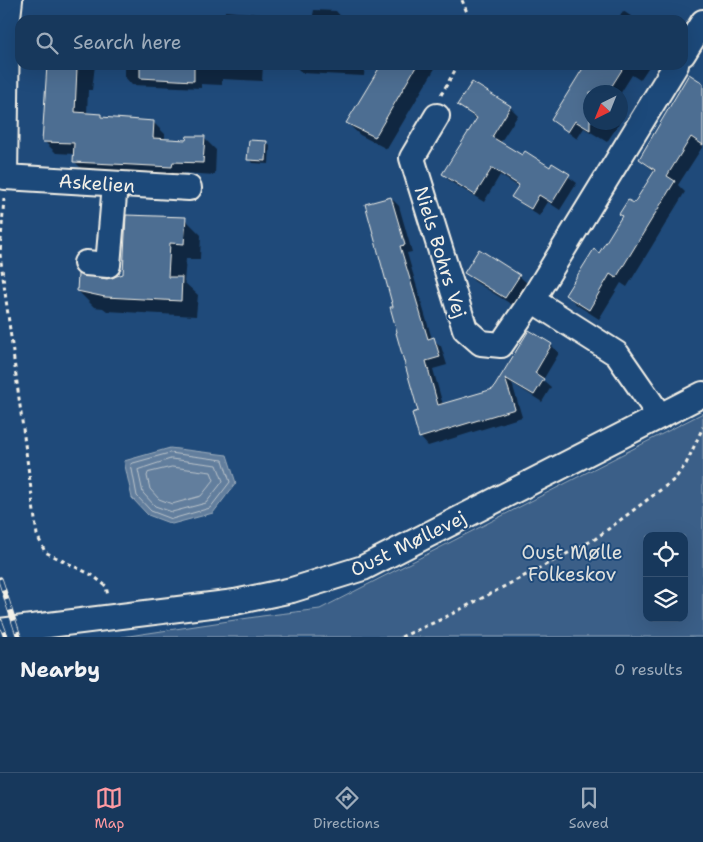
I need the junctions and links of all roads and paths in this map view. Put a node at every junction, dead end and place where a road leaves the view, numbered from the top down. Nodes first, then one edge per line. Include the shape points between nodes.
1 (10, 0) edge
2 (462, 0) edge
3 (468, 15) edge
4 (703, 22) edge
5 (688, 46) edge
6 (455, 70) edge
7 (673, 70) edge
8 (437, 116) joint
9 (5, 177) junction
10 (115, 184) junction
11 (189, 188) dead end
12 (86, 263) dead end
13 (532, 300) junction
14 (703, 394) edge
15 (660, 416) junction
16 (703, 427) edge
17 (114, 627) edge
18 (0, 632) edge
19 (401, 637) edge

1 - 9 street
2 - 3 path
4 - 5 street
6 - 8 path via 436,104
7 - 13 street, Niels Bohrs Vej
8 - 13 street, Niels Bohrs Vej via 412,158 466,329 481,343 502,345
9 - 10 street, Askelien
9 - 17 path via 0,254 37,535 45,552 106,586
10 - 11 street, Askelien
10 - 12 street via 108,265
13 - 15 street via 617,354
14 - 15 street, Oust Møllevej
15 - 17 street, Oust Møllevej via 363,568 292,590
16 - 19 path via 686,464 675,478 595,539
17 - 18 street, Oust Møllevej

